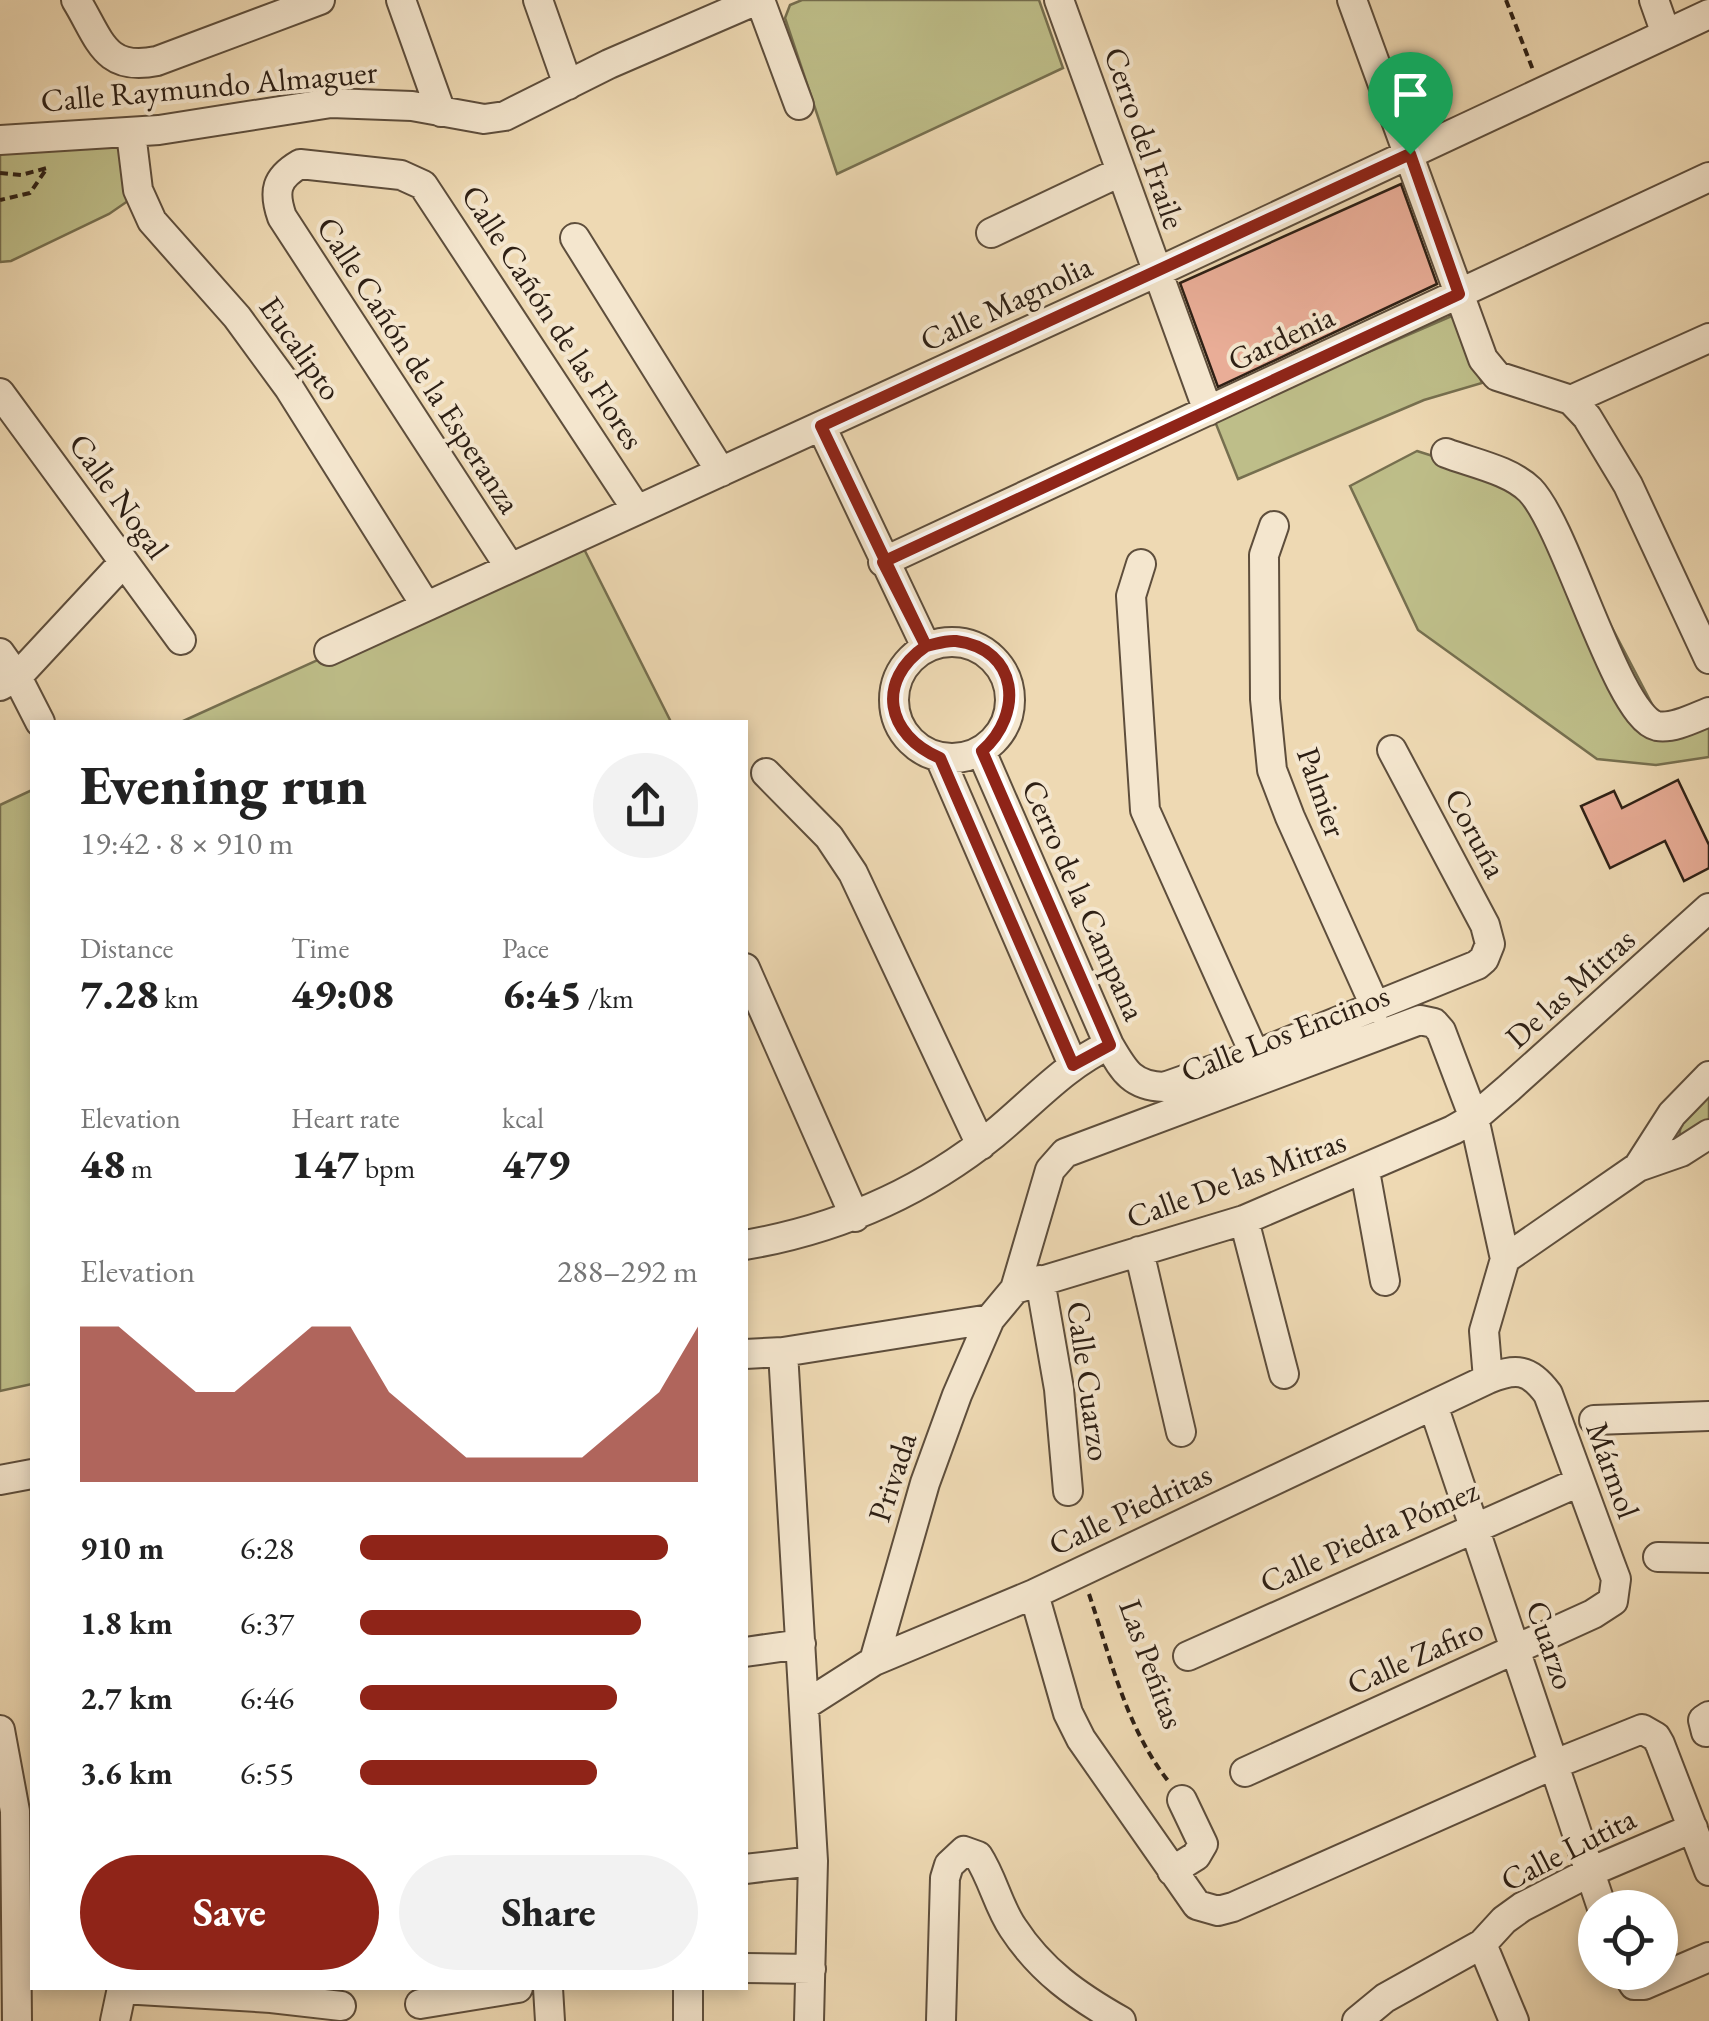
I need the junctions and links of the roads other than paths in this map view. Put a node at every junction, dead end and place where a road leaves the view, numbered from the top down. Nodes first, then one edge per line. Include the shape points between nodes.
1 (76, 0) edge
2 (320, 0) edge
3 (400, 0) edge
4 (538, 0) edge
5 (758, 0) edge
6 (1059, 0) edge
7 (1352, 0) edge
8 (1654, 0) edge
9 (259, 11) edge
10 (1709, 14) edge
11 (1666, 34) junction
12 (568, 86) junction
13 (799, 105) dead end
14 (441, 112) junction
15 (132, 133) junction
16 (0, 140) edge
17 (1410, 154) junction
18 (1120, 172) junction
19 (401, 175) joint
20 (1709, 178) edge
21 (991, 233) dead end
22 (575, 238) dead end
23 (1156, 273) junction
24 (1459, 294) junction
25 (1708, 341) edge
26 (0, 393) edge
27 (1571, 400) junction
28 (1208, 410) junction
29 (821, 426) junction
30 (1446, 453) dead end
31 (721, 472) junction
32 (637, 510) junction
33 (1274, 526) dead end
34 (883, 562) junction
35 (123, 563) junction
36 (1141, 564) dead end
37 (509, 566) junction
38 (426, 606) junction
39 (181, 640) dead end
40 (926, 646) junction
41 (329, 651) dead end
42 (0, 653) edge
43 (1709, 658) edge
44 (8, 681) edge
45 (1709, 712) edge
46 (38, 720) edge
47 (1392, 750) dead end
48 (982, 751) junction
49 (940, 758) junction
50 (766, 773) dead end
51 (1709, 908) edge
52 (748, 975) edge
53 (1376, 1008) junction
54 (1110, 1045) junction
55 (1255, 1055) junction
56 (1073, 1065) junction
57 (1709, 1076) edge
58 (1474, 1118) junction
59 (1709, 1134) edge
60 (980, 1145) junction
61 (1683, 1147) edge
62 (1365, 1170) junction
63 (855, 1217) junction
64 (1244, 1220) junction
65 (748, 1244) edge
66 (1140, 1251) junction
67 (1505, 1259) junction
68 (1385, 1281) dead end
69 (1028, 1285) junction
70 (990, 1319) junction
71 (783, 1352) junction
72 (748, 1354) edge
73 (1525, 1372) joint
74 (1284, 1374) dead end
75 (1488, 1379) junction
76 (1433, 1405) junction
77 (1709, 1416) edge
78 (1594, 1420) dead end
79 (1182, 1432) dead end
80 (30, 1474) edge
81 (0, 1480) edge
82 (1578, 1482) junction
83 (1068, 1491) dead end
84 (1474, 1528) junction
85 (1658, 1557) dead end
86 (1709, 1558) edge
87 (1034, 1594) junction
88 (1613, 1601) joint
89 (887, 1617) junction
90 (801, 1644) junction
91 (912, 1645) junction
92 (1516, 1649) junction
93 (748, 1652) edge
94 (1188, 1656) dead end
95 (874, 1661) junction
96 (805, 1705) junction
97 (0, 1730) edge
98 (1555, 1764) junction
99 (1245, 1772) dead end
100 (15, 1792) edge
101 (1182, 1800) road end
102 (1692, 1828) junction
103 (813, 1861) junction
104 (748, 1868) edge
105 (1709, 1871) edge
106 (1172, 1872) junction
107 (1590, 1872) junction
108 (1596, 1890) edge
109 (1482, 1944) junction
110 (1709, 1957) edge
111 (748, 1968) edge
112 (811, 1970) junction
113 (1678, 1970) edge
114 (16, 1973) edge
115 (122, 1990) edge
116 (143, 1990) edge
117 (506, 1990) edge
118 (548, 1990) edge
119 (688, 1990) edge
120 (1069, 1991) junction
121 (269, 2002) edge
122 (420, 2004) edge
123 (341, 2006) dead end
124 (1390, 2009) edge
125 (17, 2021) edge
126 (115, 2021) edge
127 (550, 2021) edge
128 (688, 2021) edge
129 (809, 2021) edge
130 (941, 2021) edge
131 (1068, 2021) edge
132 (1121, 2021) edge
133 (1357, 2021) edge
134 (1514, 2021) edge

1 - 9 street via 108,52 138,65
2 - 9 street
3 - 14 street
4 - 12 street
5 - 12 street, Calle Raymundo Almaguer
5 - 13 street
6 - 18 street, Cerro del Fraile
7 - 17 street
8 - 11 street
10 - 11 street, Calle Magnolia
11 - 17 street, Calle Magnolia
12 - 14 street, Calle Raymundo Almaguer via 505,116 484,120
14 - 15 street, Calle Raymundo Almaguer via 331,104
15 - 16 street, Calle Raymundo Almaguer
15 - 38 street, Eucalipto via 138,190 152,221 289,388
17 - 23 street, Calle Magnolia
17 - 24 street
18 - 21 street
18 - 23 street, Cerro del Fraile
19 - 32 street, Calle Cañón de las Flores via 432,196
19 - 37 street, Calle Cañón de la Esperanza via 300,164 280,179 276,199 294,240
20 - 24 street, Gardenia
22 - 31 street
23 - 28 street, Cerro del Fraile
23 - 29 street, Calle Magnolia
24 - 27 street via 1491,371
24 - 28 street, Gardenia
25 - 27 street
26 - 35 street, Calle Nogal
27 - 43 street via 1628,485
28 - 34 street, Gardenia
29 - 31 street, Calle Magnolia
29 - 34 street
30 - 45 street via 1529,489 1549,517 1608,655 1650,724 1674,725
31 - 32 street, Calle Magnolia
32 - 37 street, Calle Magnolia
33 - 53 street, Palmier via 1264,555 1272,770
34 - 40 street
35 - 39 street, Calle Nogal
35 - 44 street
36 - 55 street via 1131,596 1145,810
37 - 38 street, Calle Magnolia
38 - 41 street, Calle Magnolia
40 - 48 street via 952,640 973,645 1005,674 1008,718
40 - 49 street via 899,673 894,715 912,742
42 - 44 street
44 - 46 street
47 - 53 street, Coruña via 1490,944 1477,965
48 - 49 street
48 - 54 street, Cerro de la Campana
49 - 56 street
50 - 60 street via 848,864
51 - 58 street, De las Mitras
52 - 63 street
53 - 55 street
54 - 55 street, Cerro de la Campana via 1126,1074 1164,1086
54 - 56 street
56 - 60 street
57 - 61 street via 1684,1099
58 - 62 street, Calle De las Mitras
58 - 67 street, Calle Los Encinos
58 - 69 street, Calle Los Encinos via 1441,1031 1420,1020 1065,1153 1050,1170
59 - 61 street
60 - 63 street via 922,1185
61 - 67 street via 1638,1167
62 - 64 street, Calle De las Mitras
62 - 68 street
63 - 65 street
64 - 66 street, Calle De las Mitras
64 - 74 street
66 - 69 street, Calle De las Mitras
66 - 79 street
67 - 75 street via 1484,1331
69 - 70 street, Privada
69 - 83 street, Calle Cuarzo via 1059,1389
70 - 71 street
70 - 89 street, Privada via 936,1451
71 - 72 street
71 - 90 street
73 - 75 street, Calle Piedritas
73 - 82 street, Mármol via 1548,1394
75 - 76 street, Calle Piedritas
76 - 84 street, Cuarzo
76 - 87 street, Calle Piedritas
77 - 78 street
80 - 81 street
82 - 84 street, Calle Piedra Pómez
82 - 88 street, Mármol via 1616,1580
84 - 92 street, Cuarzo
84 - 94 street, Calle Piedra Pómez
85 - 86 street
87 - 91 street, Calle Piedritas
87 - 106 street via 1081,1740
88 - 92 street, Calle Zafiro
89 - 91 street
89 - 95 street, Privada
90 - 93 street
90 - 96 street
91 - 95 street, Calle Piedritas
92 - 98 street, Cuarzo
92 - 99 street, Calle Zafiro
95 - 96 street, Calle Piedritas
96 - 103 street
97 - 100 street
98 - 102 street via 1635,1731 1650,1732
98 - 106 street via 1233,1907 1197,1905
98 - 107 street, Cuarzo
100 - 114 street
101 - 106 street via 1203,1844
102 - 105 street
102 - 107 street, Calle Lutita
103 - 104 street
103 - 112 street
107 - 108 street, Cuarzo
107 - 109 street, Calle Lutita via 1522,1907
109 - 124 street, Calle Lutita
109 - 134 street
110 - 113 street
111 - 112 street
112 - 129 street
114 - 125 street
115 - 126 street
116 - 121 street
117 - 122 street
118 - 127 street
119 - 128 street
120 - 130 street via 1013,1928 978,1856 964,1851 945,1878
120 - 131 street
120 - 132 street
121 - 123 street
124 - 133 street, Calle Lutita

